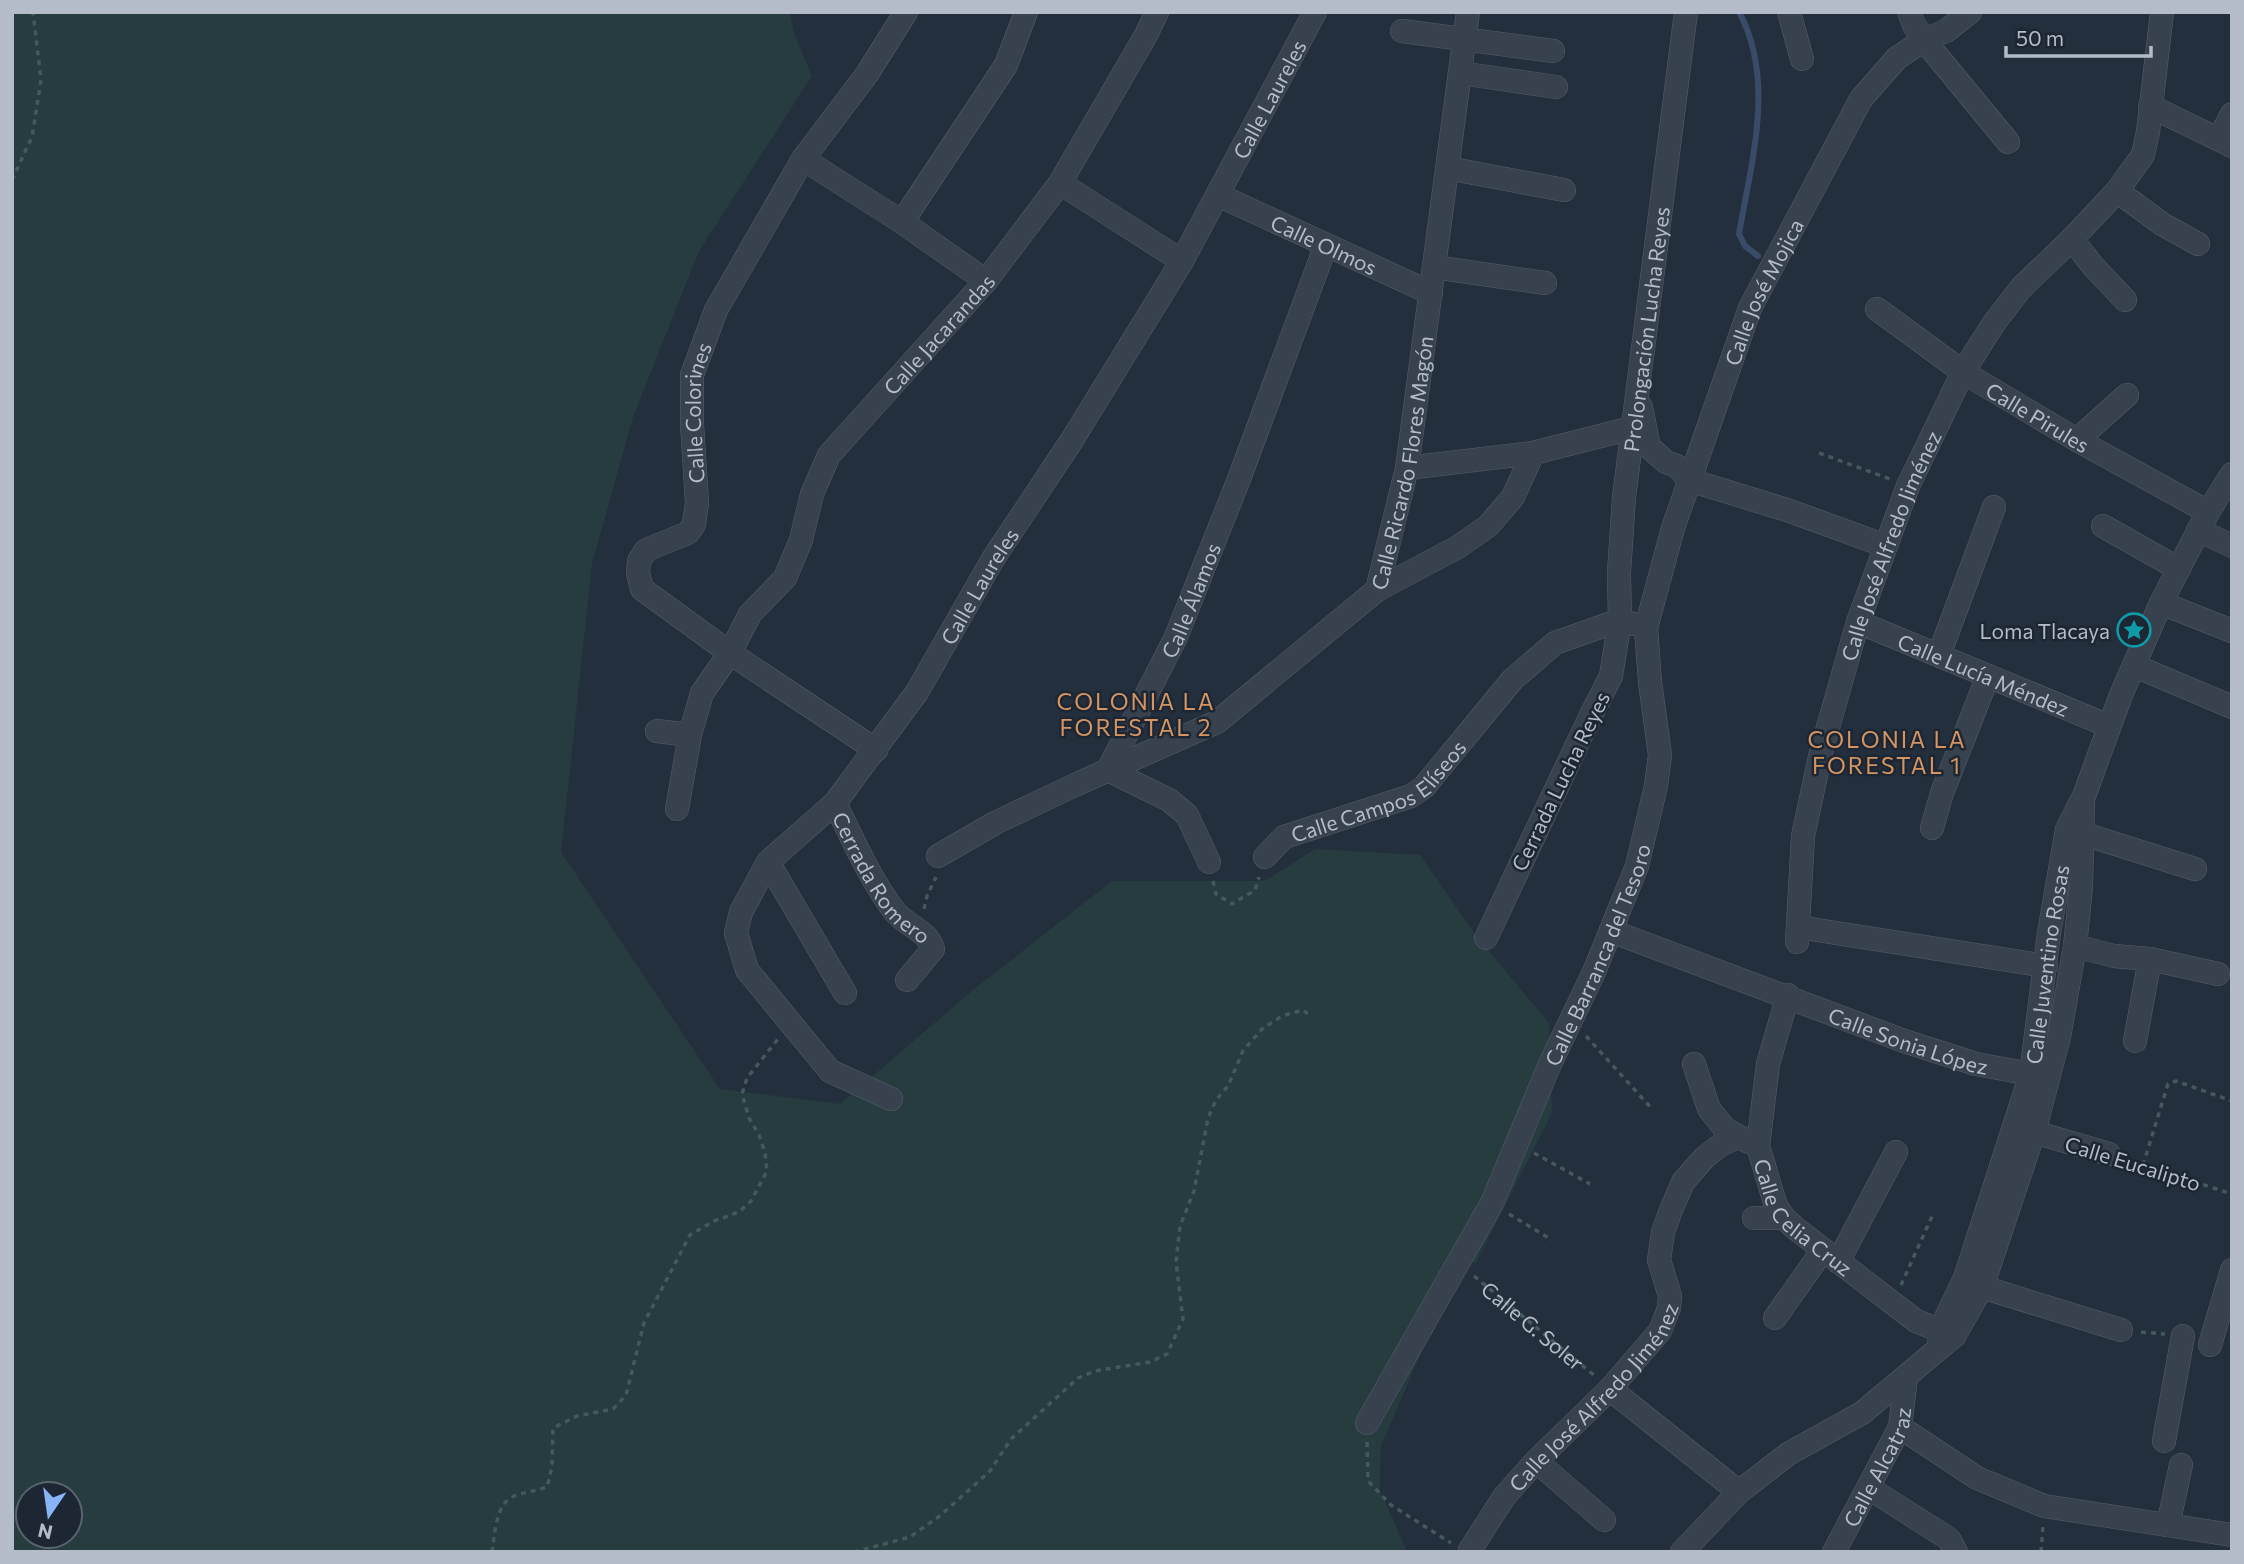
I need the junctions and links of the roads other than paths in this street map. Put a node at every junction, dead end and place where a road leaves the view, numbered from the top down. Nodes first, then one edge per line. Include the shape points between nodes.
1 (906, 12) edge
2 (1026, 12) edge
3 (1157, 12) edge
4 (1315, 12) edge
5 (1468, 12) edge
6 (1686, 12) edge
7 (1788, 12) edge
8 (1909, 12) edge
9 (1970, 12) edge
10 (2162, 12) edge
11 (1402, 31) dead end
12 (1463, 40) junction
13 (1924, 40) junction
14 (1553, 51) dead end
15 (1802, 59) dead end
16 (1460, 73) junction
17 (1556, 87) dead end
18 (2151, 106) junction
19 (2232, 114) edge
20 (2008, 142) dead end
21 (2225, 143) edge
22 (803, 159) junction
23 (1447, 168) junction
24 (1060, 183) junction
25 (1564, 190) dead end
26 (2117, 191) junction
27 (1218, 195) junction
28 (902, 222) junction
29 (2073, 239) junction
30 (2198, 244) dead end
31 (1326, 245) junction
32 (1182, 261) junction
33 (1434, 267) junction
34 (986, 281) junction
35 (1545, 283) dead end
36 (1431, 293) junction
37 (2125, 300) dead end
38 (1877, 309) dead end
39 (1963, 372) junction
40 (1638, 394) junction
41 (2127, 395) dead end
42 (1632, 428) junction
43 (2077, 440) junction
44 (1533, 453) junction
45 (1407, 468) junction
46 (2232, 474) edge
47 (1689, 480) junction
48 (1994, 507) dead end
49 (2203, 521) junction
50 (2104, 526) dead end
51 (1886, 546) junction
52 (2232, 546) edge
53 (2179, 569) junction
54 (1377, 590) junction
55 (2161, 603) junction
56 (1620, 620) junction
57 (1858, 622) junction
58 (1646, 628) junction
59 (2232, 631) edge
60 (730, 653) junction
61 (1938, 654) junction
62 (2135, 666) junction
63 (1988, 676) junction
64 (2232, 707) edge
65 (2109, 726) junction
66 (657, 731) dead end
67 (690, 735) junction
68 (876, 750) junction
69 (1108, 770) junction
70 (835, 803) junction
71 (677, 809) dead end
72 (1932, 828) dead end
73 (2075, 831) junction
74 (1265, 857) road end
75 (768, 862) junction
76 (1209, 862) road end
77 (938, 865) road end
78 (2195, 869) dead end
79 (1611, 931) junction
80 (1486, 937) dead end
81 (2075, 946) junction
82 (2150, 959) junction
83 (2046, 966) junction
84 (2218, 974) dead end
85 (907, 980) dead end
86 (845, 993) dead end
87 (1788, 995) junction
88 (2135, 1041) dead end
89 (1694, 1065) dead end
90 (2031, 1074) junction
91 (891, 1099) dead end
92 (2023, 1133) junction
93 (1749, 1141) junction
94 (1896, 1152) dead end
95 (2109, 1154) road end
96 (1784, 1218) junction
97 (1754, 1219) dead end
98 (1831, 1256) junction
99 (2232, 1270) edge
100 (1982, 1287) junction
101 (1774, 1318) dead end
102 (2121, 1329) dead end
103 (2183, 1336) dead end
104 (1944, 1338) junction
105 (2210, 1345) dead end
106 (1906, 1378) junction
107 (1610, 1389) junction
108 (1367, 1423) road end
109 (1900, 1427) junction
110 (2164, 1441) dead end
111 (1536, 1461) junction
112 (2180, 1465) dead end
113 (1869, 1488) junction
114 (1739, 1492) junction
115 (1604, 1520) dead end
116 (2168, 1525) junction
117 (2232, 1535) edge
118 (1470, 1550) road end
119 (1682, 1552) edge
120 (1834, 1552) edge
121 (1956, 1552) edge

1 - 22 street, Calle Colorines via 867,74
2 - 28 street via 1006,65
3 - 24 street, Calle Jacarandas
4 - 27 street, Calle Laureles
5 - 12 street, Calle Ricardo Flores Magón
6 - 40 street, Prolongación Lucha Reyes
7 - 15 street
8 - 13 street
9 - 13 street, Calle José Mojica via 1946,31
10 - 18 street, Calle José Alfredo Jiménez
11 - 12 street
12 - 14 street
12 - 16 street, Calle Ricardo Flores Magón
13 - 20 street
13 - 47 street, Calle José Mojica via 1897,58 1861,99 1786,237 1750,308
16 - 17 street
16 - 23 street, Calle Ricardo Flores Magón
18 - 21 street
18 - 26 street, Calle José Alfredo Jiménez via 2143,155
19 - 21 street
22 - 28 street
22 - 60 street, Calle Colorines via 716,310 697,358 692,375 694,524 688,533 646,551 639,561 642,589
23 - 25 street
23 - 33 street, Calle Ricardo Flores Magón
24 - 32 street
24 - 34 street, Calle Jacarandas
26 - 29 street, Calle José Alfredo Jiménez
26 - 30 street
27 - 31 street, Calle Olmos
27 - 32 street, Calle Laureles
28 - 34 street
29 - 37 street
29 - 39 street, Calle José Alfredo Jiménez via 2021,288
31 - 36 street, Calle Olmos
31 - 69 street, Calle Álamos via 1176,637
32 - 68 street, Calle Laureles via 992,559 917,692
33 - 35 street
33 - 36 street, Calle Ricardo Flores Magón
34 - 60 street, Calle Jacarandas via 829,455 785,578 750,614
36 - 45 street, Calle Ricardo Flores Magón
38 - 39 street, Calle Pirules
39 - 43 street, Calle Pirules
39 - 51 street, Calle José Alfredo Jiménez via 1908,486
40 - 42 street, Prolongación Lucha Reyes
40 - 47 street via 1649,447
41 - 43 street
42 - 44 street
42 - 56 street, Prolongación Lucha Reyes via 1619,573
43 - 49 street, Calle Pirules
44 - 45 street
44 - 54 street via 1513,497 1488,526
45 - 54 street, Calle Ricardo Flores Magón
46 - 49 street, Calle Juventino Rosas
47 - 51 street
47 - 58 street, Calle José Mojica
48 - 61 street
49 - 52 street, Calle Pirules
49 - 53 street, Calle Juventino Rosas
50 - 53 street
51 - 57 street, Calle José Alfredo Jiménez
53 - 55 street, Calle Juventino Rosas
54 - 69 street, Calle Ricardo Flores Magón via 1217,722
55 - 59 street
55 - 62 street, Calle Juventino Rosas
56 - 58 street
56 - 74 street, Calle Campos Elíseos via 1555,643 1513,679 1424,788 1284,837
56 - 80 street, Cerrada Lucha Reyes via 1611,676
57 - 61 street, Calle Lucía Méndez
57 - 83 street, Calle José Alfredo Jiménez via 1803,836 1798,934
58 - 79 street, Calle Barranca del Tesoro via 1660,755 1637,866
60 - 67 street, Calle Jacarandas via 702,693
60 - 68 street, Calle Colorines
61 - 63 street, Calle Lucía Méndez
62 - 64 street
62 - 65 street, Calle Juventino Rosas
63 - 65 street, Calle Lucía Méndez
63 - 72 street
65 - 73 street, Calle Juventino Rosas
66 - 67 street
67 - 71 street, Calle Jacarandas
68 - 70 street, Calle Laureles
69 - 76 street via 1169,800 1187,815
69 - 77 street via 995,823
70 - 75 street, Calle Laureles
70 - 85 street, Cerrada Romero via 860,857 897,914 926,940
73 - 78 street
73 - 81 street, Calle Juventino Rosas
73 - 83 street, Calle Juventino Rosas
75 - 86 street
75 - 91 street, Calle Laureles via 741,912 736,933 747,970 830,1071
79 - 87 street, Calle Sonia López
79 - 108 street, Calle Barranca del Tesoro via 1493,1203
81 - 82 street via 2114,957
81 - 92 street, Calle Juventino Rosas via 2059,1037
82 - 84 street
82 - 88 street
83 - 90 street, Calle Juventino Rosas
87 - 90 street, Calle Sonia López via 1916,1045 1976,1064
87 - 93 street
89 - 93 street, Calle Celia Cruz via 1709,1110 1726,1130
90 - 92 street, Calle Juventino Rosas
92 - 95 street, Calle Eucalipto
92 - 100 street
92 - 104 street
93 - 96 street, Calle Celia Cruz
93 - 107 street, Calle José Alfredo Jiménez via 1722,1144 1683,1182 1662,1232 1659,1260 1669,1308 1660,1331
94 - 98 street
96 - 97 street
96 - 98 street, Calle Celia Cruz
98 - 101 street
98 - 104 street, Calle Celia Cruz via 1891,1304
99 - 105 street
100 - 102 street
100 - 104 street
103 - 110 street
104 - 106 street
106 - 109 street, Calle Alcatraz
106 - 114 street via 1862,1413 1788,1454
107 - 111 street, Calle José Alfredo Jiménez
107 - 114 street
109 - 113 street, Calle Alcatraz
109 - 116 street via 1977,1478 2044,1506
111 - 115 street
111 - 118 street, Calle José Alfredo Jiménez via 1504,1497
112 - 116 street
113 - 120 street, Calle Alcatraz
113 - 121 street via 1949,1539
114 - 119 street
116 - 117 street

